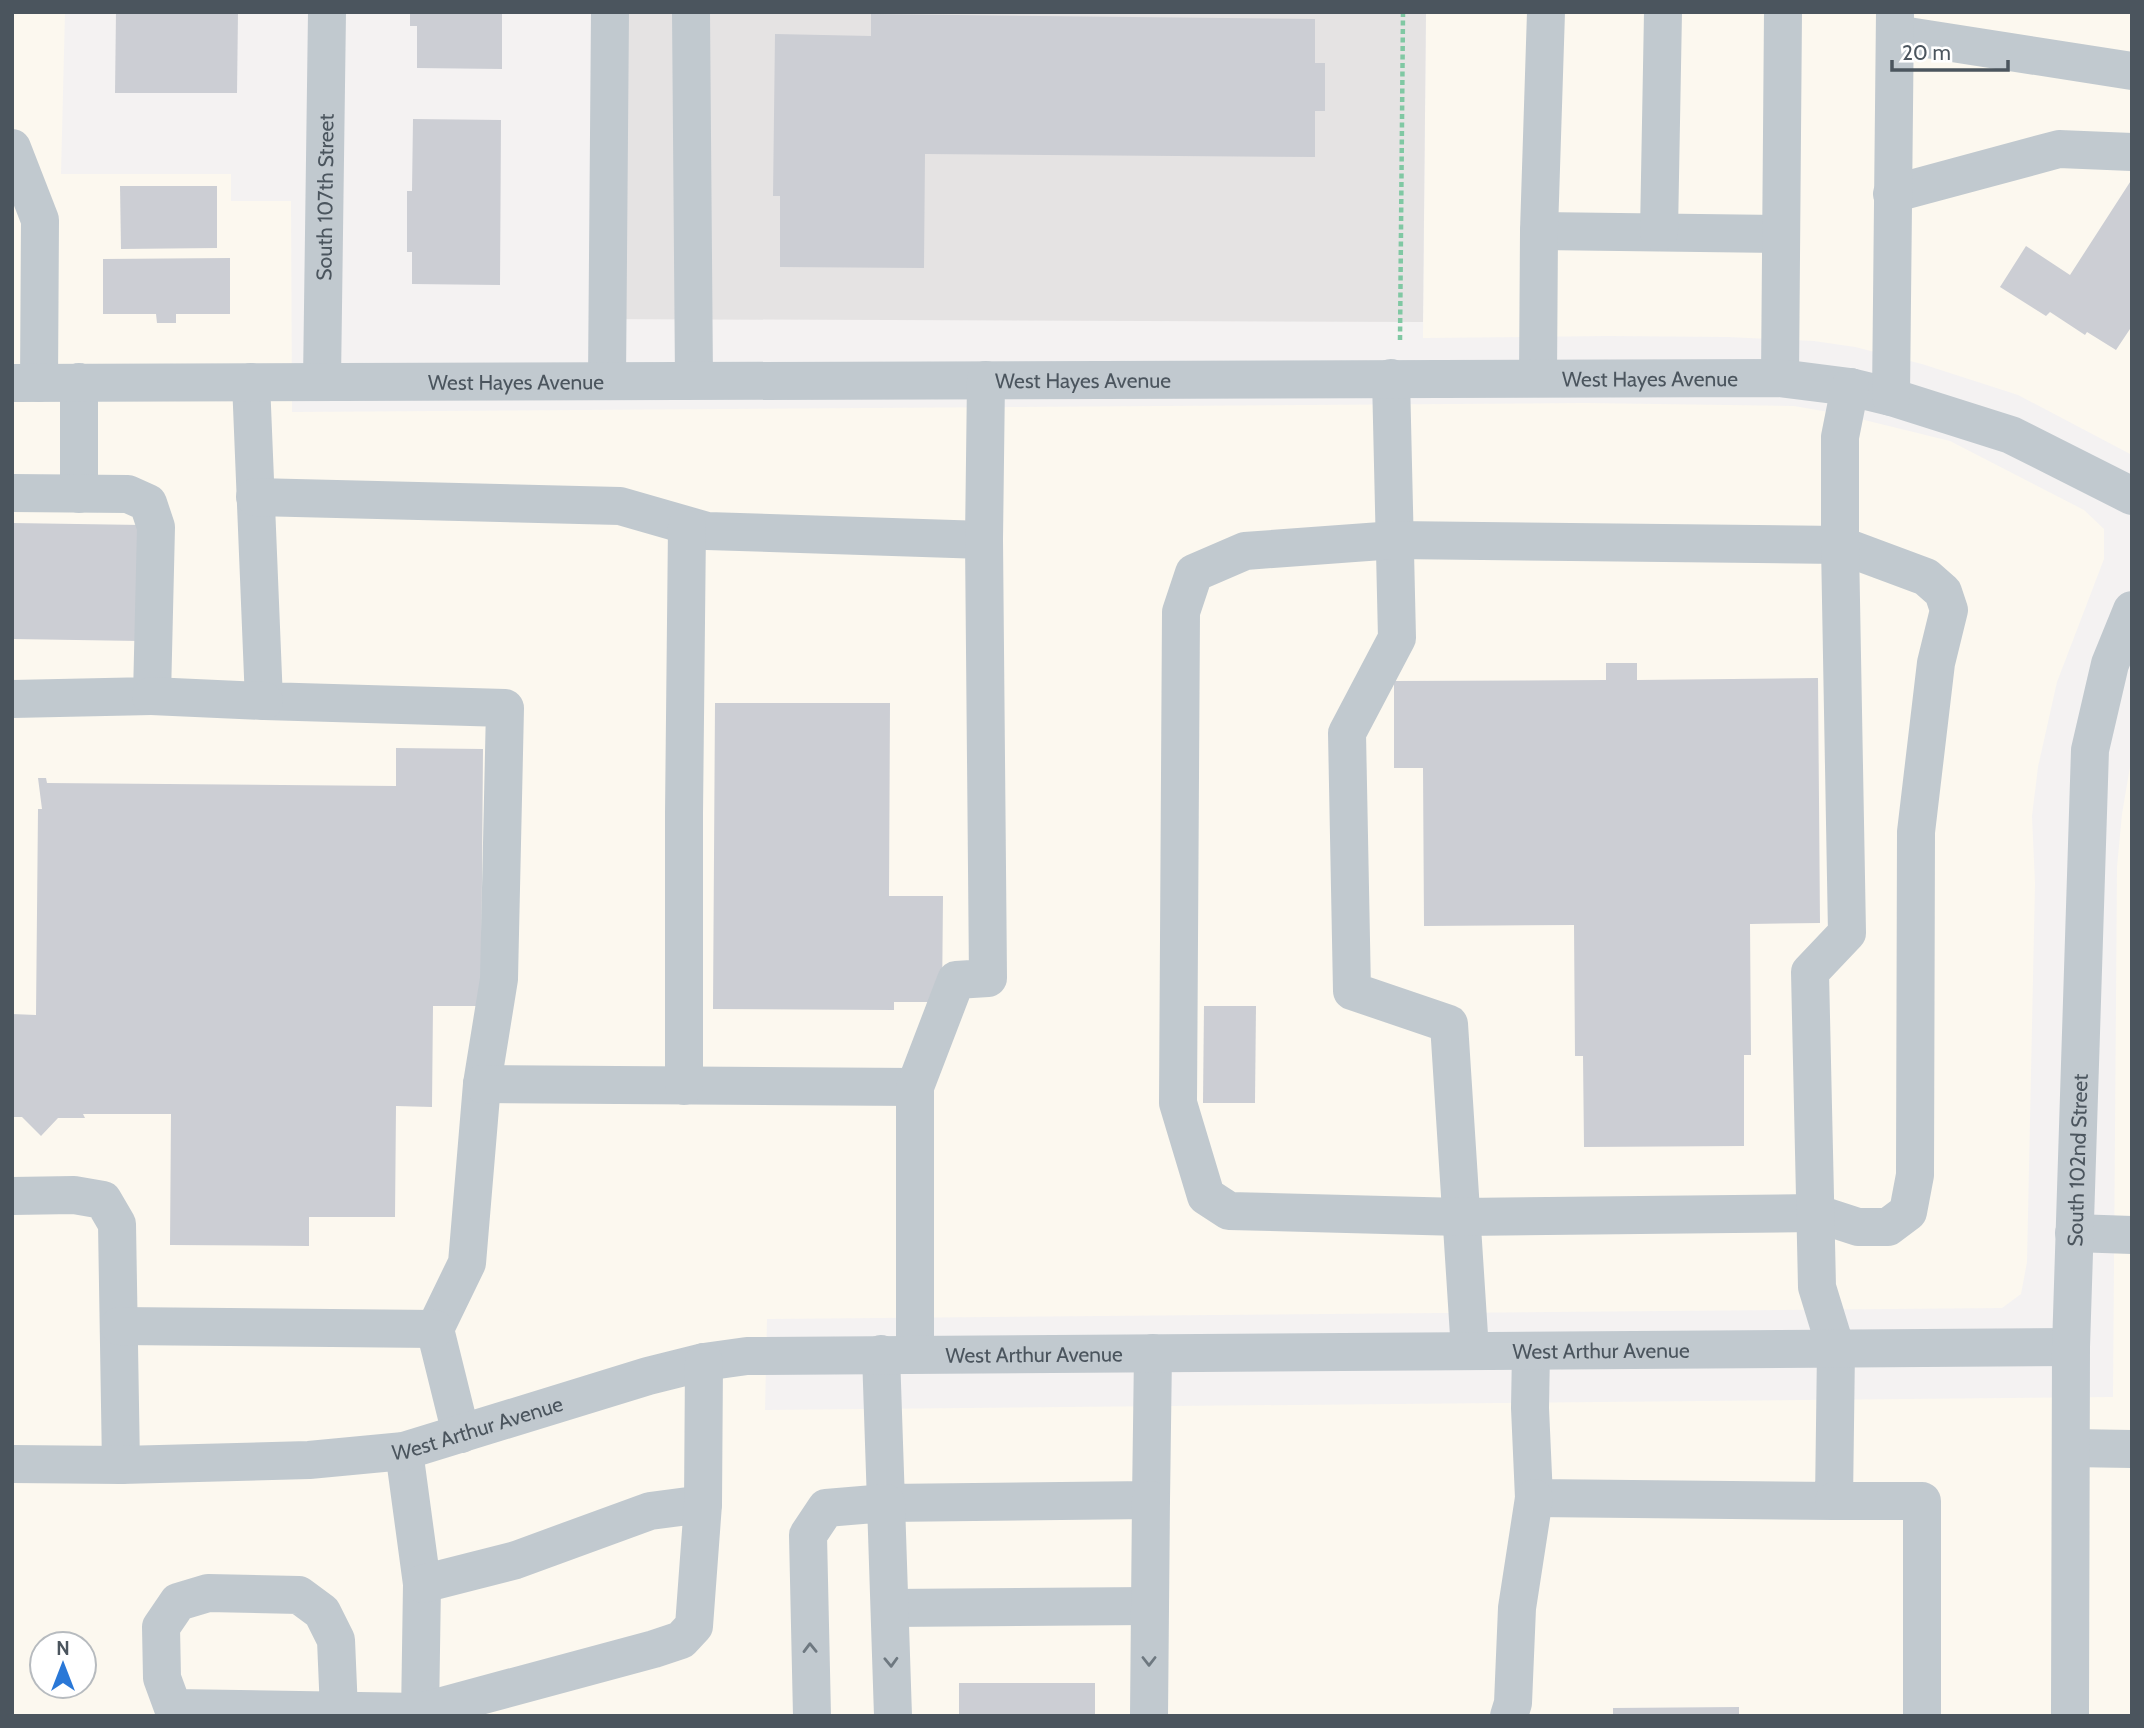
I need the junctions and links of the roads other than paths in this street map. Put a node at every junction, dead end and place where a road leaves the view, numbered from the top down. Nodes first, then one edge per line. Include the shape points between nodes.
1 (327, 12) edge
2 (610, 12) edge
3 (691, 12) edge
4 (1546, 12) edge
5 (1663, 12) edge
6 (1783, 12) edge
7 (1895, 23) edge
8 (2132, 71) edge
9 (12, 148) edge
10 (2132, 152) edge
11 (1892, 194) junction
12 (26, 220) edge
13 (1539, 231) junction
14 (1659, 232) junction
15 (1780, 234) junction
16 (1538, 378) junction
17 (1391, 379) junction
18 (1780, 379) junction
19 (607, 380) junction
20 (694, 380) junction
21 (986, 380) junction
22 (322, 381) junction
23 (79, 382) junction
24 (251, 382) junction
25 (25, 383) edge
26 (1850, 387) junction
27 (1891, 397) junction
28 (12, 493) edge
29 (79, 494) junction
30 (2132, 496) edge
31 (256, 497) junction
32 (687, 526) junction
33 (984, 540) junction
34 (1395, 540) junction
35 (1840, 545) junction
36 (2128, 629) edge
37 (151, 696) junction
38 (12, 699) edge
39 (264, 701) junction
40 (482, 1084) junction
41 (684, 1086) junction
42 (915, 1087) junction
43 (12, 1196) edge
44 (1815, 1213) junction
45 (1461, 1217) junction
46 (2074, 1233) junction
47 (2132, 1235) edge
48 (119, 1326) junction
49 (435, 1329) junction
50 (2071, 1348) junction
51 (1836, 1349) junction
52 (1470, 1351) junction
53 (1531, 1351) junction
54 (1153, 1353) junction
55 (898, 1354) junction
56 (704, 1362) junction
57 (461, 1434) junction
58 (2071, 1448) junction
59 (2132, 1449) edge
60 (404, 1451) junction
61 (12, 1464) edge
62 (121, 1465) junction
63 (1534, 1498) junction
64 (1151, 1500) junction
65 (1834, 1501) junction
66 (886, 1503) junction
67 (703, 1504) junction
68 (422, 1584) junction
69 (1149, 1606) junction
70 (890, 1608) junction
71 (339, 1711) junction
72 (420, 1714) edge
73 (811, 1716) edge
74 (893, 1716) edge
75 (1149, 1716) edge
76 (1509, 1716) edge
77 (1922, 1716) edge
78 (2070, 1716) edge

1 - 22 street, South 107th Street
2 - 19 street
3 - 20 street
4 - 13 street
5 - 14 street
6 - 15 street
7 - 8 street
7 - 11 street
9 - 12 street
10 - 11 street via 2059,149
11 - 27 street
12 - 25 street
13 - 14 street
13 - 16 street
14 - 15 street
15 - 18 street
16 - 17 street, West Hayes Avenue
16 - 18 street, West Hayes Avenue
17 - 21 street, West Hayes Avenue
17 - 34 street
18 - 26 street, West Hayes Avenue
19 - 20 street, West Hayes Avenue
19 - 22 street, West Hayes Avenue
20 - 21 street, West Hayes Avenue
21 - 33 street
22 - 24 street, West Hayes Avenue
23 - 24 street, West Hayes Avenue
23 - 25 street, West Hayes Avenue
23 - 29 street
24 - 31 street
26 - 27 street, West Hayes Avenue
26 - 35 street via 1840,437
27 - 30 street, West Hayes Avenue via 2011,435
28 - 29 street
29 - 37 street via 128,494 148,503 156,527
31 - 32 street via 620,506
31 - 39 street
32 - 33 street via 707,531
32 - 41 street
33 - 42 street via 988,978 956,980
34 - 35 street
34 - 45 street via 1397,638 1347,733 1352,991 1449,1024
34 - 45 street via 1245,551 1194,573 1181,612 1178,1103 1206,1196 1229,1211
35 - 44 street via 1847,933 1810,972
35 - 44 street via 1926,577 1943,593 1949,610 1936,663 1916,832 1916,1175 1908,1212 1888,1227 1858,1227
36 - 46 street, South 102nd Street via 2110,664 2090,750
37 - 38 street
37 - 39 street
39 - 40 street via 505,708 499,979
40 - 41 street
40 - 49 street via 467,1264
41 - 42 street
42 - 55 street
43 - 48 street via 74,1195 103,1200 117,1224
44 - 45 street
44 - 51 street via 1817,1287
45 - 52 street
46 - 47 street
46 - 50 street, South 102nd Street
48 - 49 street
48 - 62 street
49 - 57 street
50 - 51 street, West Arthur Avenue
50 - 58 street, South 102nd Street
51 - 53 street, West Arthur Avenue
51 - 65 street
52 - 53 street, West Arthur Avenue
52 - 54 street, West Arthur Avenue
53 - 63 street
54 - 55 street, West Arthur Avenue
54 - 64 street
55 - 56 street, West Arthur Avenue via 747,1356
55 - 66 street
56 - 57 street, West Arthur Avenue
56 - 67 street
57 - 60 street, West Arthur Avenue
58 - 59 street
58 - 78 street, South 102nd Street
60 - 62 street, West Arthur Avenue via 309,1460
60 - 68 street
61 - 62 street, West Arthur Avenue
63 - 65 street
63 - 76 street via 1517,1608
64 - 66 street
64 - 69 street
65 - 77 street via 1922,1501
66 - 70 street
73 -> 66 street via 808,1535 826,1508
67 - 68 street via 650,1511 516,1560
67 - 72 street via 694,1626 681,1640
68 - 72 street
69 - 70 street
69 -> 75 street
70 -> 74 street
71 - 71 street via 173,1708 162,1678 161,1627 178,1602 208,1593 299,1595 322,1612 336,1640
71 - 72 street

